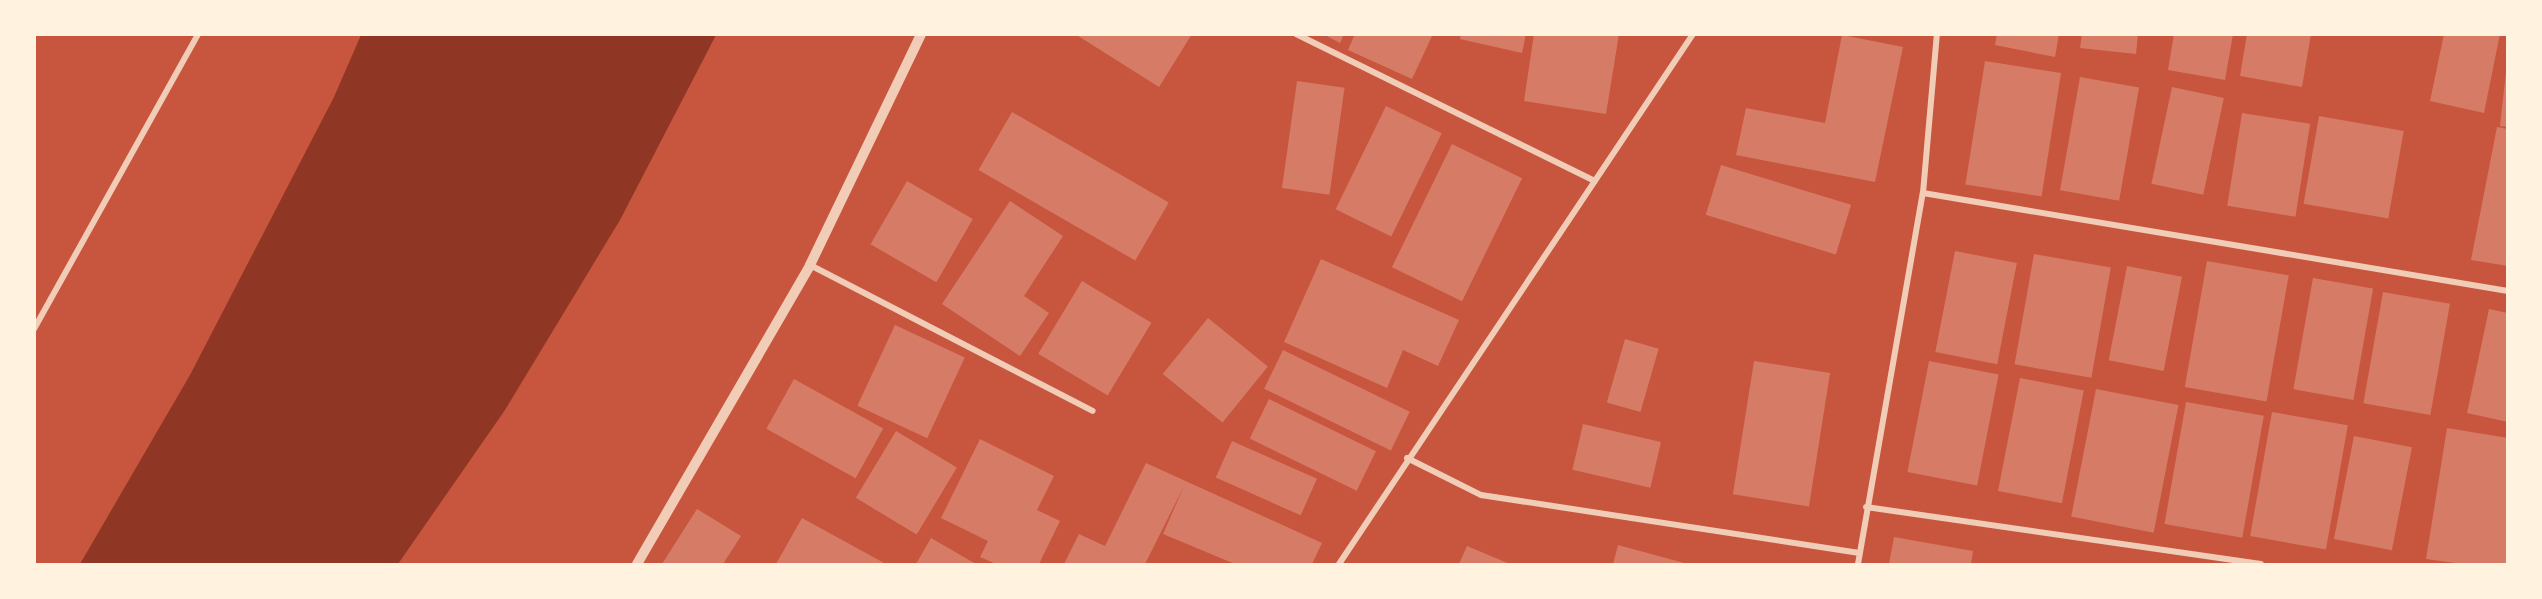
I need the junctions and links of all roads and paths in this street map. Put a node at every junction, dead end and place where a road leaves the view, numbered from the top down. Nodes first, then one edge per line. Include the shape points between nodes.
1 (198, 34) edge
2 (921, 34) edge
3 (1296, 34) edge
4 (1693, 34) edge
5 (1937, 34) edge
6 (1595, 181) junction
7 (1923, 193) junction
8 (810, 265) junction
9 (2508, 291) edge
10 (34, 329) edge
11 (1093, 411) dead end
12 (1407, 458) junction
13 (1866, 507) junction
14 (1860, 553) junction
15 (637, 564) edge
16 (1339, 564) edge
17 (1858, 564) edge
18 (2261, 564) edge

1 - 10 street
2 - 8 street
3 - 6 street
4 - 6 street
5 - 7 street
6 - 12 street
7 - 9 street
7 - 13 street
8 - 11 street
8 - 15 street
12 - 14 street via 1481,495
12 - 16 street
13 - 14 street
13 - 18 street
14 - 17 street

